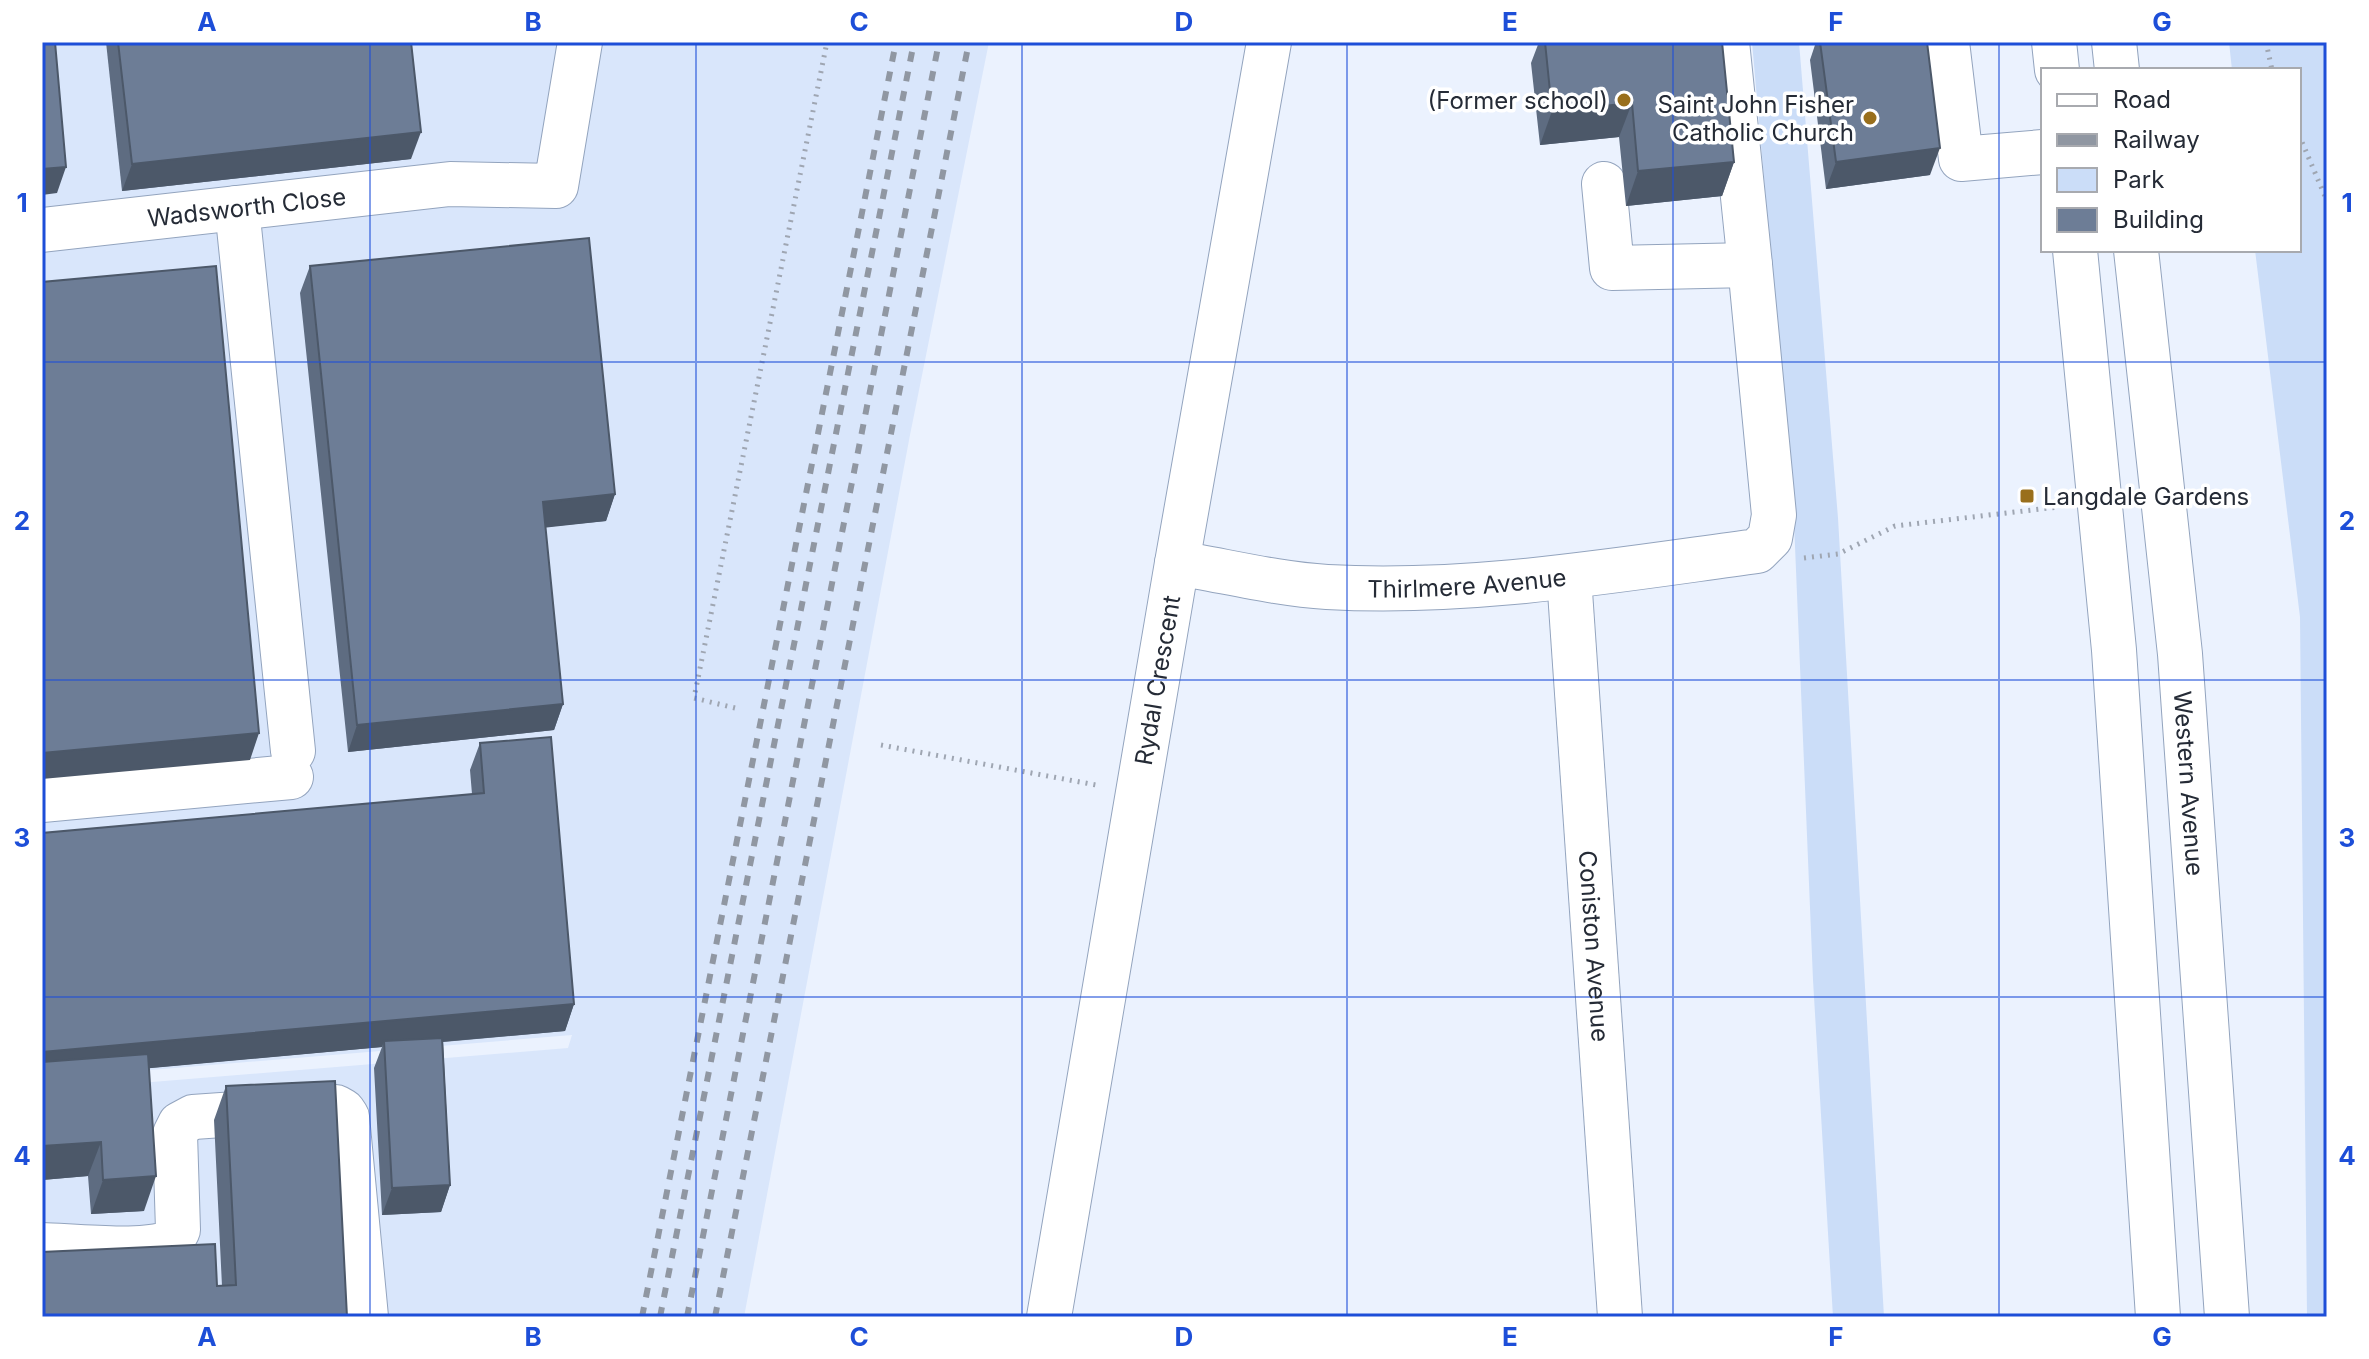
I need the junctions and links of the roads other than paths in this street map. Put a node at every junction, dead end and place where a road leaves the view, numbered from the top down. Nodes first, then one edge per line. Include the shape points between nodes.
1 (580, 42) edge
2 (1269, 42) edge
3 (1727, 42) edge
4 (1947, 42) edge
5 (2054, 42) edge
6 (2114, 42) edge
7 (2057, 68) edge
8 (2117, 68) edge
9 (2041, 152) edge
10 (1604, 184) dead end
11 (237, 208) junction
12 (42, 230) edge
13 (2075, 252) edge
14 (2136, 252) edge
15 (1750, 265) junction
16 (1177, 563) junction
17 (1569, 577) junction
18 (42, 800) edge
19 (42, 1245) edge
20 (366, 1317) edge
21 (1049, 1317) edge
22 (1620, 1317) edge
23 (2158, 1317) edge
24 (2227, 1317) edge

1 - 11 main road, Wadsworth Close via 556,186 450,184
2 - 16 main road, Rydal Crescent
3 - 15 main road
4 - 9 main road via 1961,159
5 - 7 main road
6 - 8 main road
10 - 15 main road via 1612,268
11 - 12 main road, Wadsworth Close
11 - 18 main road via 292,764
13 - 23 main road via 2114,650
14 - 24 main road, Western Avenue via 2180,654
15 - 17 main road, Thirlmere Avenue via 1774,515 1770,538 1757,551
16 - 17 main road, Thirlmere Avenue via 1325,587 1414,588
16 - 21 main road, Rydal Crescent
17 - 22 main road, Coniston Avenue
19 - 20 main road via 124,1248 173,1239 178,1230 175,1134 193,1117 336,1107 347,1117

